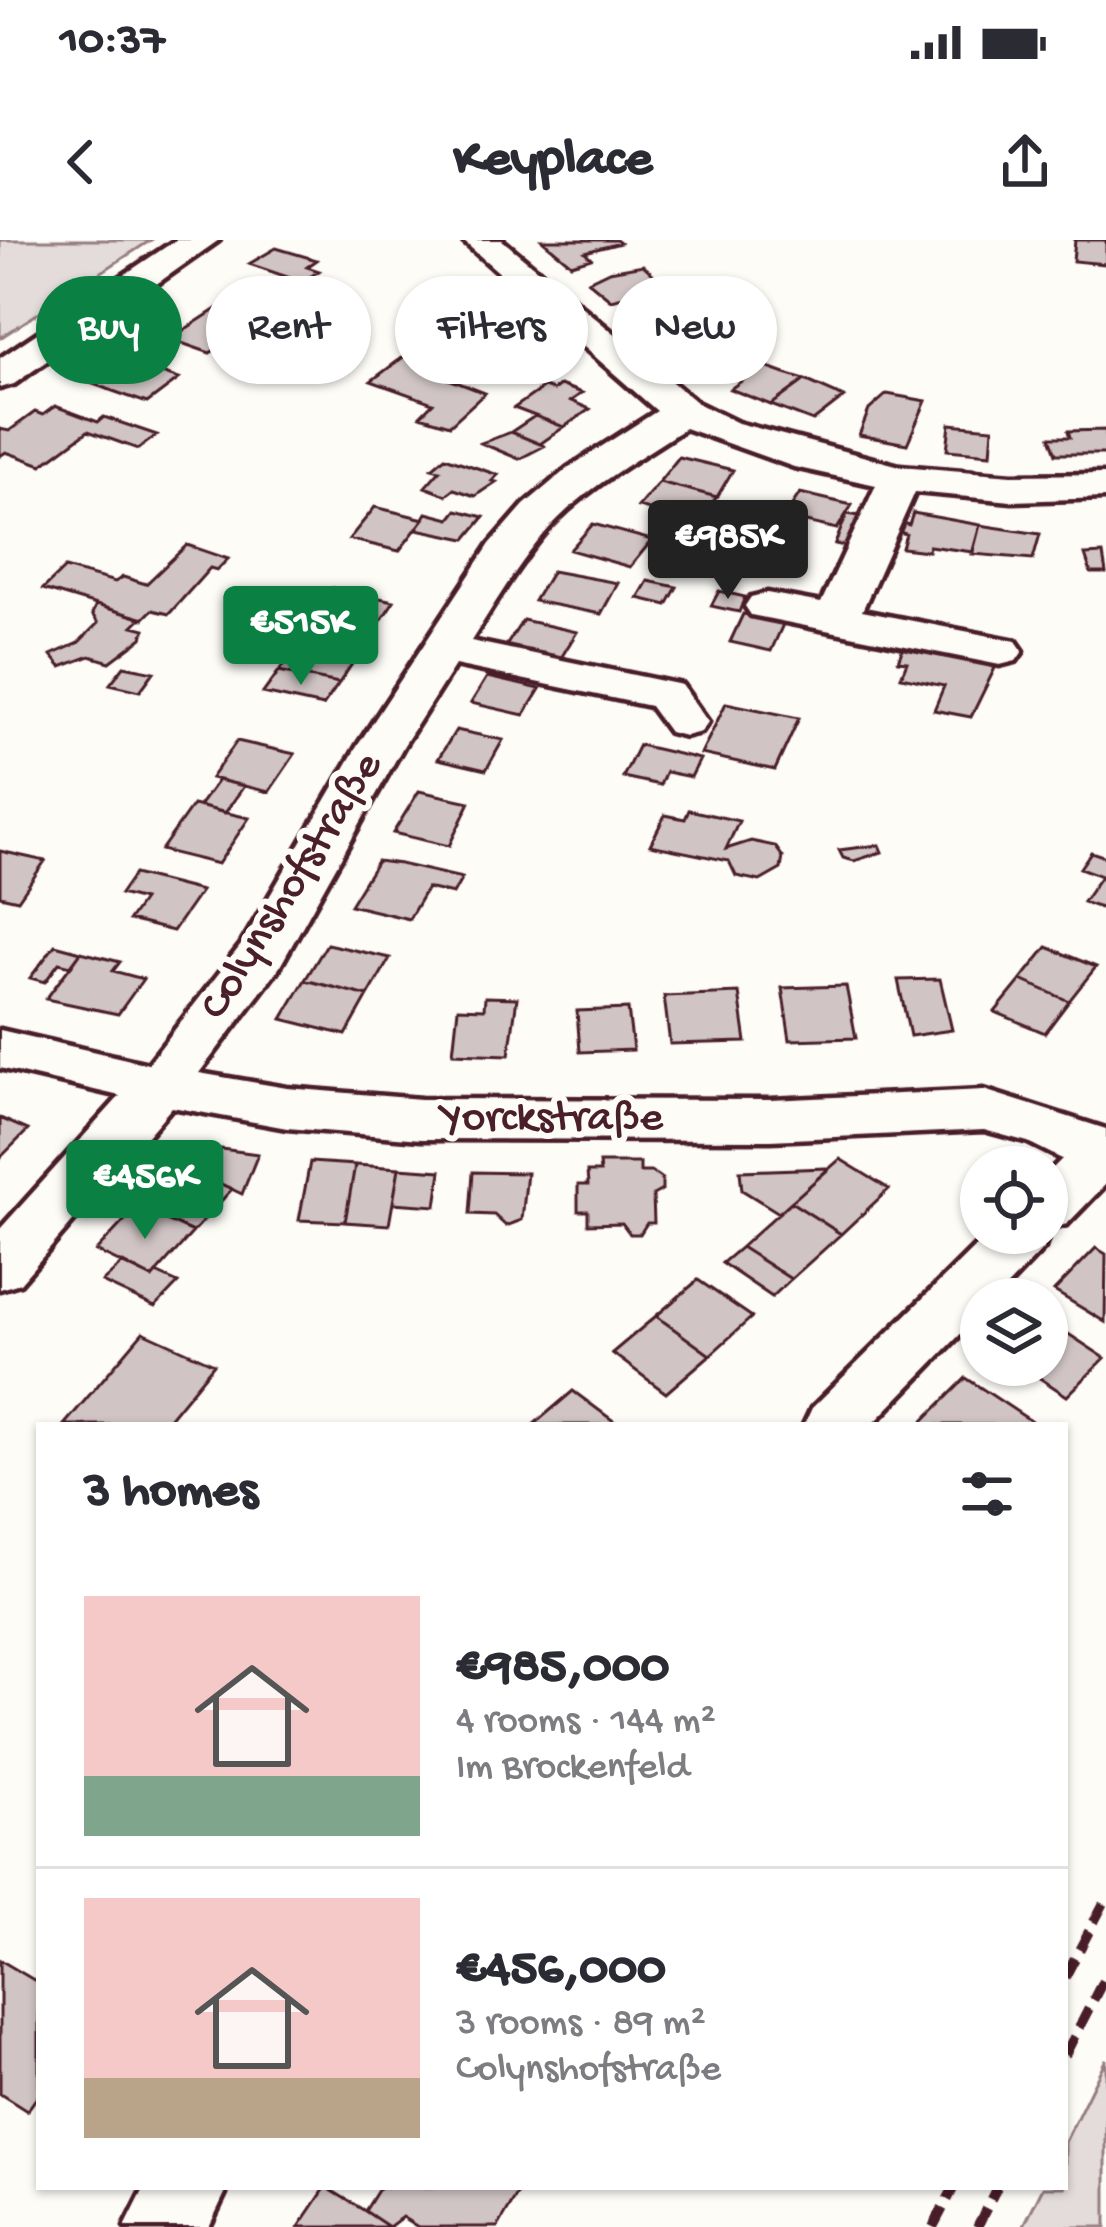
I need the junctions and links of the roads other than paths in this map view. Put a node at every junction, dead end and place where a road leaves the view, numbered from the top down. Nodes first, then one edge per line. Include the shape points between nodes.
1 (201, 240) edge
2 (480, 240) edge
3 (0, 376) edge
4 (683, 412) junction
5 (900, 478) junction
6 (1106, 486) edge
7 (767, 605) dead end
8 (837, 616) junction
9 (443, 649) junction
10 (1000, 651) dead end
11 (685, 722) dead end
12 (0, 1049) edge
13 (160, 1086) junction
14 (1103, 1152) edge
15 (1068, 1188) edge
16 (1003, 1254) edge
17 (0, 1267) edge
18 (837, 1422) edge
19 (188, 2190) edge
20 (164, 2227) edge

1 - 3 street
2 - 4 street
4 - 5 street via 755,442
4 - 9 street, Colynshofstraße via 539,514
5 - 6 street
5 - 8 street
7 - 8 street
8 - 10 street
9 - 11 street via 666,695
9 - 13 street, Colynshofstraße via 261,956
12 - 13 street, Yorckstraße
13 - 14 street, Yorckstraße via 421,1119 771,1120 984,1110
13 - 17 street, Colynshofstraße
14 - 15 street
16 - 18 street
19 - 20 street

